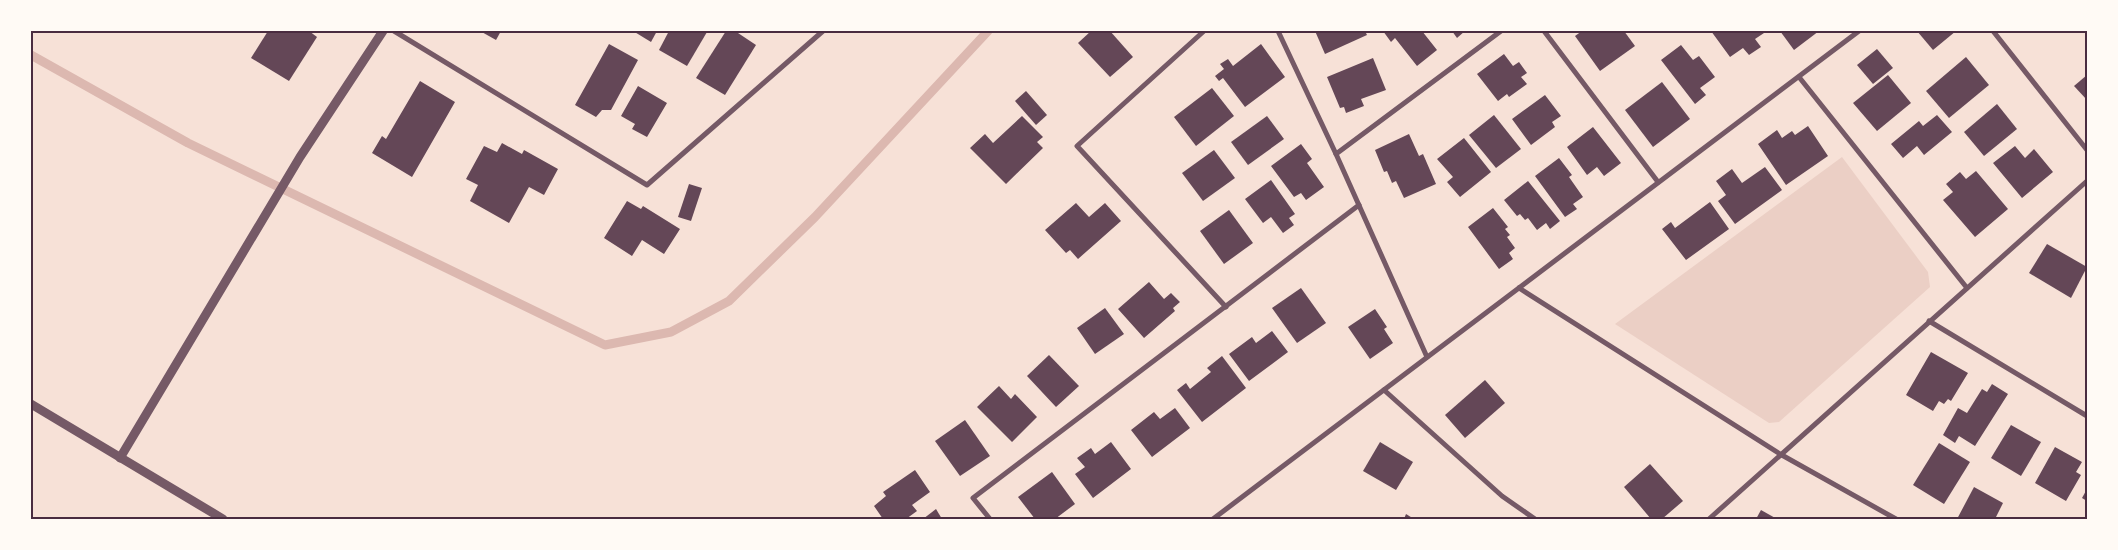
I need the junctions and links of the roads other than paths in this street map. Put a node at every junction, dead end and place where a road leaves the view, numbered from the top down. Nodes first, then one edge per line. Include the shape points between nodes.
1 (383, 31) edge
2 (394, 31) edge
3 (811, 31) edge
4 (823, 31) edge
5 (1204, 31) edge
6 (1278, 31) edge
7 (1501, 31) edge
8 (1544, 31) edge
9 (1859, 31) edge
10 (1993, 31) edge
11 (818, 35) junction
12 (1799, 77) junction
13 (2087, 150) edge
14 (1336, 154) junction
15 (2087, 181) edge
16 (1658, 182) junction
17 (1360, 205) junction
18 (1519, 288) junction
19 (1967, 288) junction
20 (1226, 306) junction
21 (1929, 321) junction
22 (1427, 357) junction
23 (1384, 390) junction
24 (31, 404) edge
25 (2087, 416) edge
26 (1780, 454) junction
27 (120, 458) junction
28 (223, 519) edge
29 (990, 519) edge
30 (1213, 519) edge
31 (1535, 519) edge
32 (1709, 519) edge
33 (1896, 519) edge

1 - 27 street via 300,157
2 - 11 street via 648,185
3 - 11 street
4 - 11 street
5 - 20 street via 1077,146
6 - 14 street
7 - 14 street
8 - 16 street
9 - 12 street
10 - 13 street
12 - 16 street
12 - 19 street
14 - 17 street
15 - 19 street
16 - 18 street
17 - 20 street
17 - 22 street
18 - 22 street
18 - 26 street
19 - 21 street
20 - 29 street via 973,498
21 - 25 street
21 - 26 street
22 - 23 street
23 - 30 street
23 - 31 street via 1502,496
24 - 27 street
26 - 32 street
26 - 33 street
27 - 28 street

